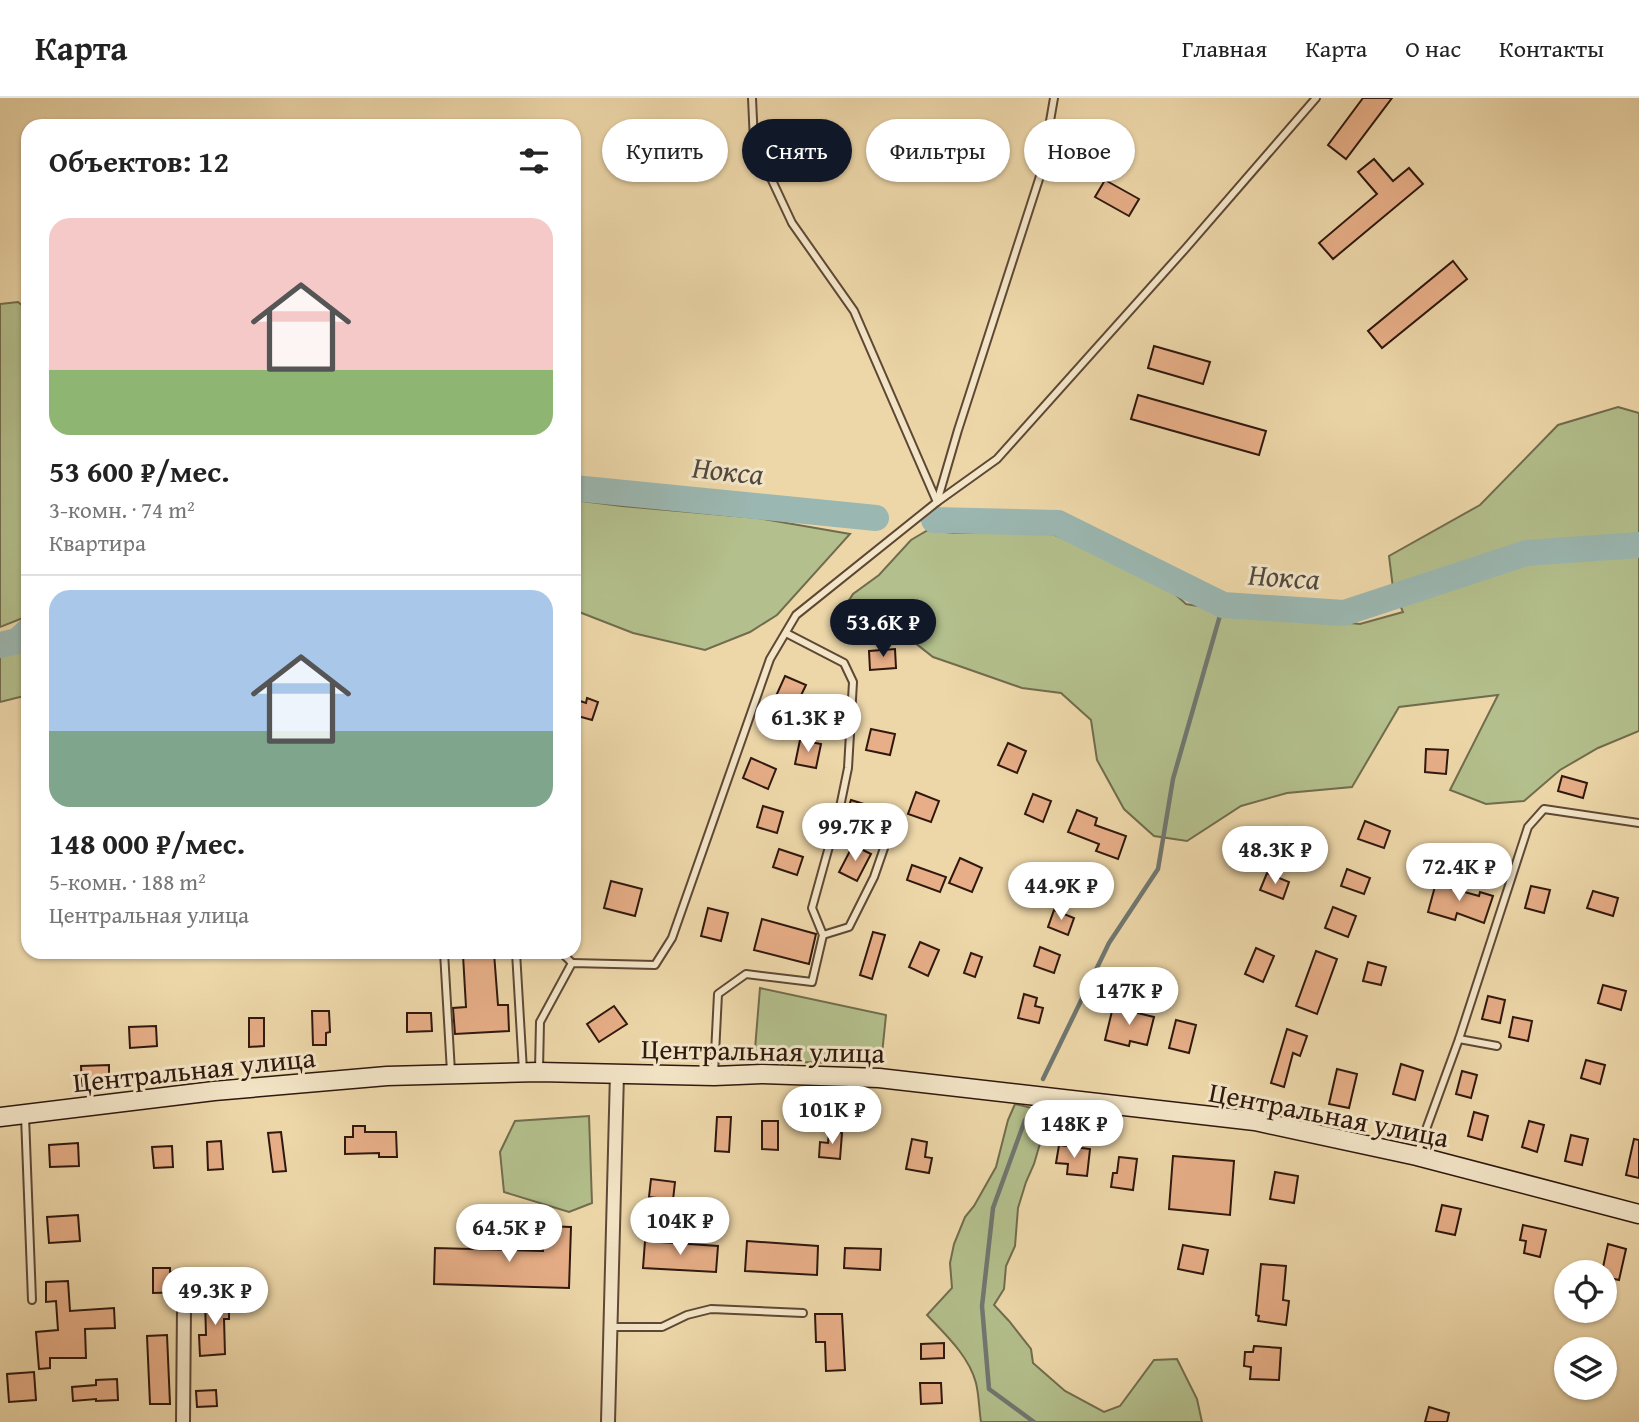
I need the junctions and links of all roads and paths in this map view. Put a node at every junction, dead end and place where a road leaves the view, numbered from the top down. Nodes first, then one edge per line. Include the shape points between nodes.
1 (752, 98) edge
2 (1054, 98) edge
3 (1315, 98) edge
4 (937, 502) junction
5 (786, 633) junction
6 (1639, 823) edge
7 (892, 825) dead end
8 (823, 935) junction
9 (444, 959) edge
10 (517, 959) edge
11 (568, 959) edge
12 (572, 963) junction
13 (1459, 1039) junction
14 (1496, 1046) dead end
15 (531, 1072) junction
16 (617, 1073) junction
17 (452, 1074) junction
18 (714, 1076) junction
19 (25, 1114) junction
20 (0, 1117) edge
21 (1417, 1156) junction
22 (1639, 1214) edge
23 (33, 1300) dead end
24 (184, 1307) dead end
25 (803, 1313) dead end
26 (611, 1327) junction
27 (183, 1422) edge
28 (608, 1422) edge

1 - 4 lane via 757,149 792,223 854,311
2 - 4 lane via 1041,173
3 - 4 lane via 996,458
4 - 5 lane via 796,615
5 - 8 lane via 844,663 853,682 848,768 812,908
5 - 12 lane via 770,659 672,938 655,965
6 - 13 lane via 1544,809 1528,827
7 - 8 lane via 874,877 849,927
8 - 18 lane via 812,982 746,974 718,994
9 - 17 lane
10 - 15 lane
11 - 12 lane
12 - 15 lane via 540,1022
13 - 14 lane
13 - 21 lane
15 - 16 street, Центральная улица
15 - 17 street, Центральная улица
16 - 18 street, Центральная улица
16 - 26 street
17 - 19 street, Центральная улица via 214,1091
18 - 21 street, Центральная улица via 879,1078 1255,1121
19 - 20 street, Центральная улица
19 - 23 lane
21 - 22 street, Центральная улица
24 - 27 street
25 - 26 lane via 710,1309 662,1327
26 - 28 street

